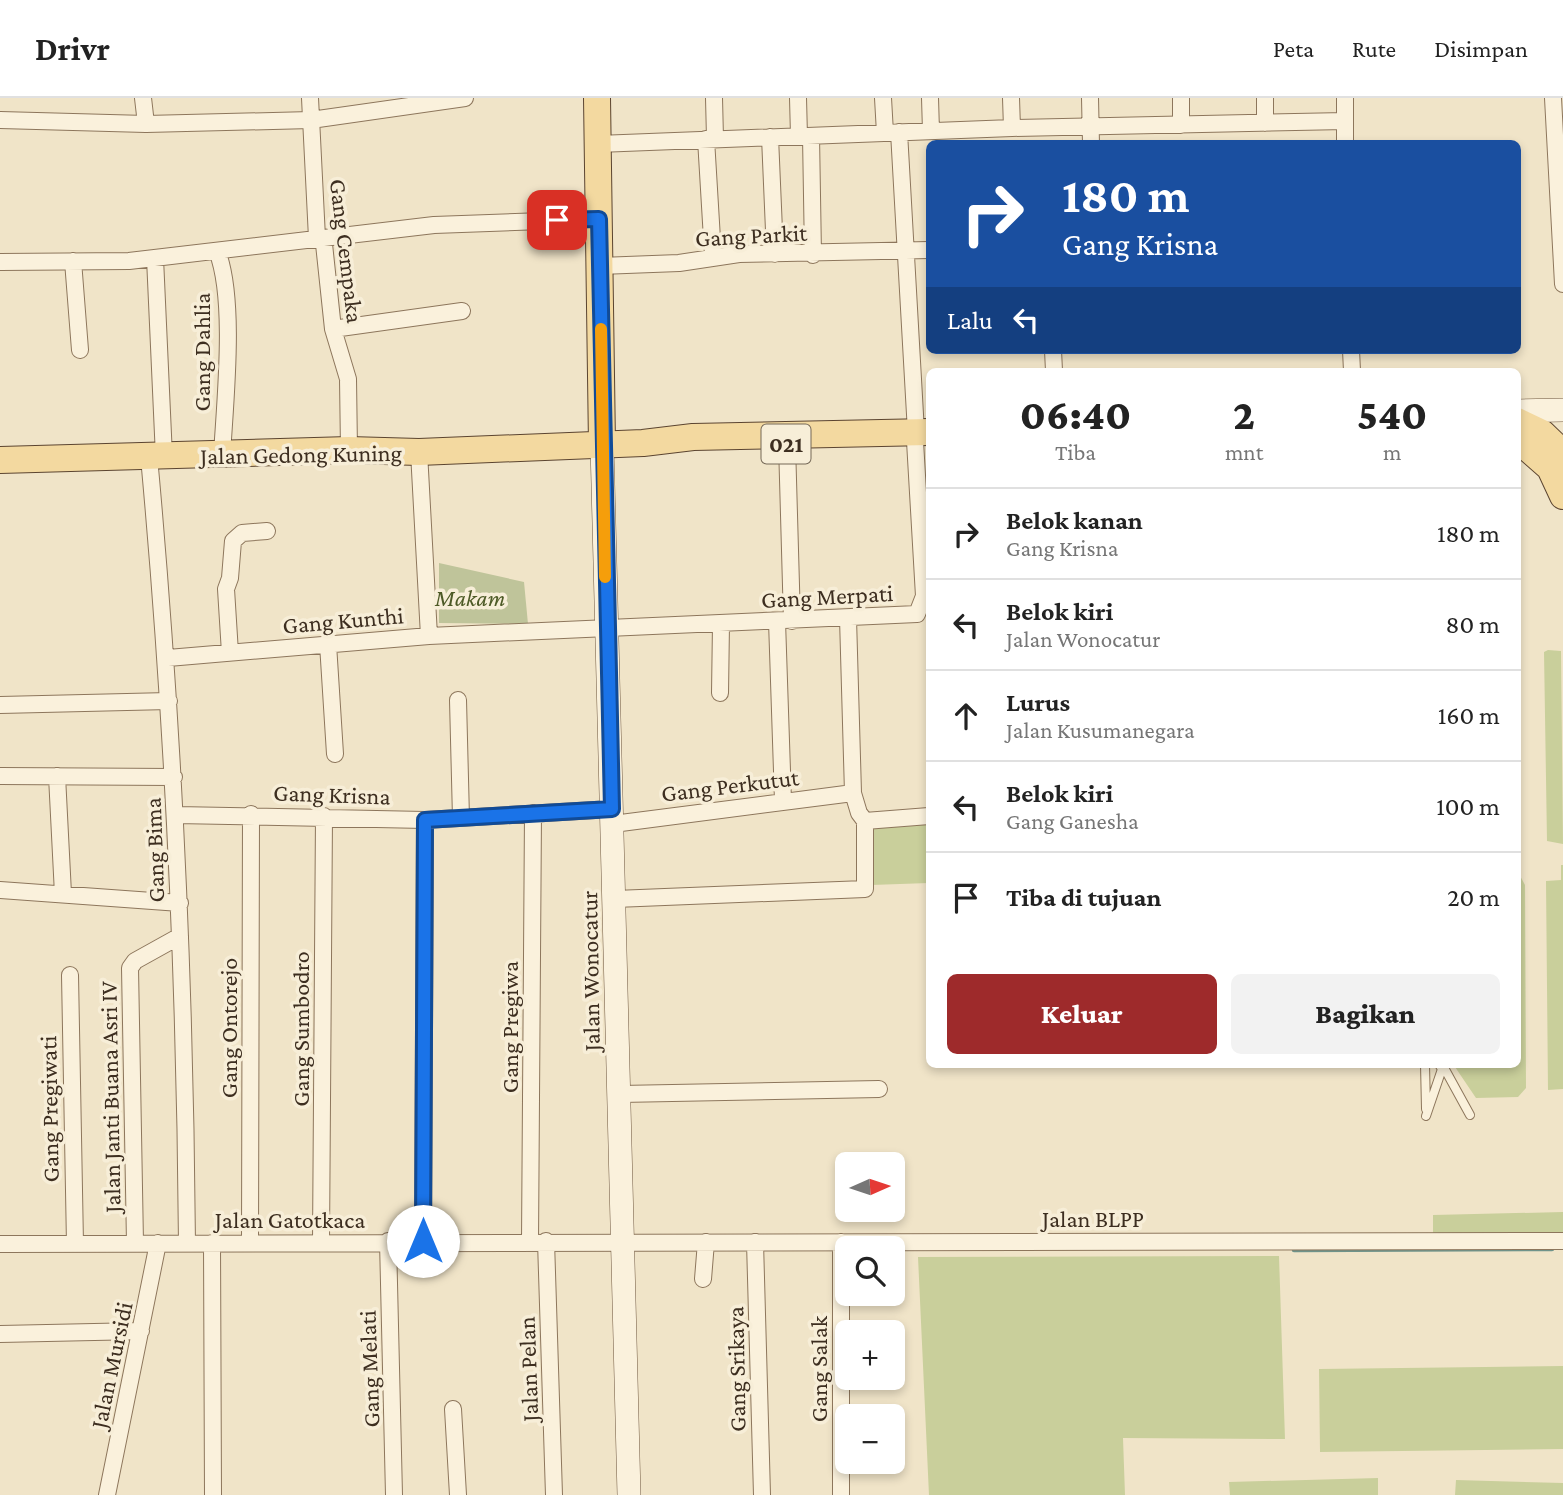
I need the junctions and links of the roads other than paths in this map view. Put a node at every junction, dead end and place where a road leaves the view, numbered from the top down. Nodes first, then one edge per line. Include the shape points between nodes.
1 (143, 98) edge
2 (310, 98) edge
3 (465, 98) edge
4 (597, 98) edge
5 (714, 98) edge
6 (798, 98) edge
7 (883, 98) edge
8 (930, 98) edge
9 (1011, 98) edge
10 (1090, 98) edge
11 (1181, 98) edge
12 (1265, 98) edge
13 (1345, 98) edge
14 (1553, 98) edge
15 (0, 120) edge
16 (311, 120) junction
17 (1345, 121) junction
18 (1265, 123) junction
19 (146, 124) junction
20 (1181, 124) junction
21 (1090, 126) junction
22 (1012, 128) junction
23 (931, 131) junction
24 (892, 133) junction
25 (805, 136) junction
26 (976, 136) edge
27 (771, 137) junction
28 (710, 138) junction
29 (1091, 140) edge
30 (1346, 140) edge
31 (598, 144) junction
32 (1560, 189) edge
33 (599, 219) junction
34 (317, 238) junction
35 (926, 250) edge
36 (217, 251) junction
37 (905, 251) junction
38 (775, 254) junction
39 (813, 255) junction
40 (713, 256) junction
41 (155, 258) junction
42 (73, 261) junction
43 (0, 262) edge
44 (600, 266) junction
45 (1563, 284) edge
46 (462, 311) dead end
47 (333, 329) junction
48 (80, 350) dead end
49 (1563, 410) edge
50 (1521, 411) edge
51 (1521, 423) edge
52 (922, 436) edge
53 (643, 443) junction
54 (1521, 443) edge
55 (787, 444) junction
56 (602, 445) junction
57 (349, 450) junction
58 (419, 452) junction
59 (1563, 453) edge
60 (222, 455) junction
61 (157, 457) junction
62 (0, 460) edge
63 (1563, 496) edge
64 (267, 531) dead end
65 (848, 618) junction
66 (785, 621) junction
67 (721, 624) junction
68 (606, 629) junction
69 (429, 636) junction
70 (328, 644) junction
71 (230, 653) junction
72 (168, 658) junction
73 (720, 693) dead end
74 (458, 700) dead end
75 (169, 701) junction
76 (0, 705) edge
77 (335, 754) dead end
78 (0, 776) edge
79 (57, 776) junction
80 (174, 777) junction
81 (853, 793) junction
82 (783, 801) junction
83 (533, 813) junction
84 (251, 814) junction
85 (176, 815) junction
86 (324, 816) junction
87 (612, 816) junction
88 (926, 816) edge
89 (461, 818) junction
90 (425, 820) junction
91 (865, 821) junction
92 (0, 890) edge
93 (63, 894) junction
94 (615, 899) junction
95 (180, 903) junction
96 (180, 936) junction
97 (70, 975) dead end
98 (1425, 1068) edge
99 (1440, 1068) edge
100 (1442, 1068) edge
101 (879, 1089) dead end
102 (620, 1094) junction
103 (1470, 1115) dead end
104 (388, 1241) junction
105 (423, 1241) junction
106 (538, 1241) junction
107 (1563, 1241) edge
108 (250, 1242) junction
109 (321, 1242) junction
110 (706, 1242) junction
111 (755, 1242) junction
112 (835, 1242) edge
113 (905, 1242) edge
114 (135, 1243) junction
115 (158, 1243) junction
116 (187, 1243) junction
117 (212, 1243) junction
118 (623, 1243) junction
119 (0, 1244) edge
120 (75, 1244) junction
121 (703, 1279) dead end
122 (841, 1306) edge
123 (141, 1331) junction
124 (0, 1334) edge
125 (453, 1409) dead end
126 (107, 1495) edge
127 (213, 1495) edge
128 (394, 1495) edge
129 (458, 1495) edge
130 (554, 1495) edge
131 (629, 1495) edge
132 (761, 1495) edge
133 (841, 1495) edge

1 - 19 street
2 - 16 street, Gang Cempaka
3 - 16 street
4 - 31 main road
5 - 28 street
6 - 25 street
7 - 24 street
8 - 23 street
9 - 22 street
10 - 21 street
11 - 20 street
12 - 18 street
13 - 17 street
14 - 32 street
15 - 19 street
16 - 19 street
16 - 34 street, Gang Cempaka
17 - 18 street
17 - 30 street
18 - 20 street
20 - 21 street
21 - 22 street
21 - 29 street
22 - 26 street
23 - 24 street
23 - 26 street
24 - 25 street
24 - 37 street
25 - 27 street
25 - 39 street
27 - 28 street
27 - 38 street
28 - 31 street
28 - 40 street
31 - 33 main road
32 - 45 street
33 - 34 street via 434,225
33 - 44 main road
34 - 36 street
34 - 47 street, Gang Cempaka via 324,244
35 - 37 street, Gang Parkit
36 - 41 street
36 - 60 street, Gang Dahlia via 224,268 227,356
37 - 39 street, Gang Parkit
37 - 52 street
38 - 39 street, Gang Parkit
38 - 40 street, Gang Parkit
40 - 44 street, Gang Parkit
41 - 42 street
41 - 61 street, Gang Bima
42 - 43 street
42 - 48 street
44 - 56 main road
46 - 47 street
47 - 57 street, Gang Cempaka via 348,379
49 - 50 street
51 - 59 main road via 1542,433
52 - 53 main road, 021 via 694,437
52 - 55 main road, 021
52 - 65 street, Gang Merpati via 923,604 917,614
53 - 55 main road, 021
53 - 56 main road, Jalan Gedong Kuning
54 - 63 main road via 1550,468
55 - 66 street
56 - 58 main road, Jalan Gedong Kuning
56 - 68 street, Jalan Wonocatur
57 - 58 main road, Jalan Gedong Kuning
57 - 60 main road, Jalan Gedong Kuning
58 - 69 street
60 - 61 main road, Jalan Gedong Kuning
61 - 62 main road, Jalan Gedong Kuning
61 - 72 street, Gang Bima
64 - 71 street via 242,533 233,541 226,589
65 - 66 street, Gang Merpati
65 - 81 street
66 - 67 street, Gang Merpati
66 - 82 street
67 - 68 street, Gang Merpati
67 - 73 street
68 - 69 street, Gang Kunthi
68 - 87 street, Jalan Wonocatur
69 - 70 street, Gang Kunthi
70 - 71 street, Gang Kunthi
70 - 77 street
71 - 72 street, Gang Kunthi
72 - 75 street, Gang Bima
74 - 89 street
75 - 76 street
75 - 80 street, Gang Bima
78 - 79 street
79 - 80 street
79 - 93 street
80 - 85 street, Gang Bima
81 - 82 street, Gang Perkutut
81 - 91 street
82 - 87 street, Gang Perkutut
83 - 87 street, Gang Krisna
83 - 89 street, Gang Krisna
83 - 106 street, Gang Pregiwa
84 - 85 street, Gang Krisna
84 - 86 street, Gang Krisna
84 - 108 street, Gang Ontorejo
85 - 95 street, Gang Bima
86 - 90 street, Gang Krisna
86 - 109 street, Gang Sumbodro
87 - 94 street, Jalan Wonocatur
88 - 91 street
89 - 90 street, Gang Krisna
90 - 105 street
91 - 94 street via 867,885 862,890
92 - 93 street
93 - 95 street
94 - 102 street, Jalan Wonocatur
95 - 96 street, Gang Bima
96 - 114 street, Jalan Janti Buana Asri IV via 135,961 131,968
96 - 116 street, Gang Bima
97 - 120 street, Gang Pregiwati
98 - 99 lane via 1426,1115
100 - 103 lane
101 - 102 street
102 - 118 street, Jalan Wonocatur
104 - 105 street, Jalan Gatotkaca
104 - 109 street, Jalan Gatotkaca
104 - 128 street, Gang Melati
105 - 106 street, Jalan Gatotkaca
106 - 118 street, Jalan Gatotkaca
106 - 130 street, Jalan Pelan
107 - 113 street, Jalan BLPP
108 - 109 street, Jalan Gatotkaca
108 - 117 street, Jalan Gatotkaca
110 - 111 street, Jalan BLPP
110 - 118 street, Jalan BLPP
110 - 121 street
111 - 112 street, Jalan BLPP
111 - 132 street, Gang Srikaya
114 - 115 street, Jalan Gatotkaca
114 - 120 street, Jalan Gatotkaca
115 - 116 street, Jalan Gatotkaca
115 - 123 street, Jalan Mursidi
116 - 117 street, Jalan Gatotkaca
117 - 127 street
118 - 131 street, Jalan Wonocatur
119 - 120 street, Jalan Gatotkaca
122 - 133 street, Gang Salak
123 - 124 street
123 - 126 street, Jalan Mursidi
125 - 129 street

